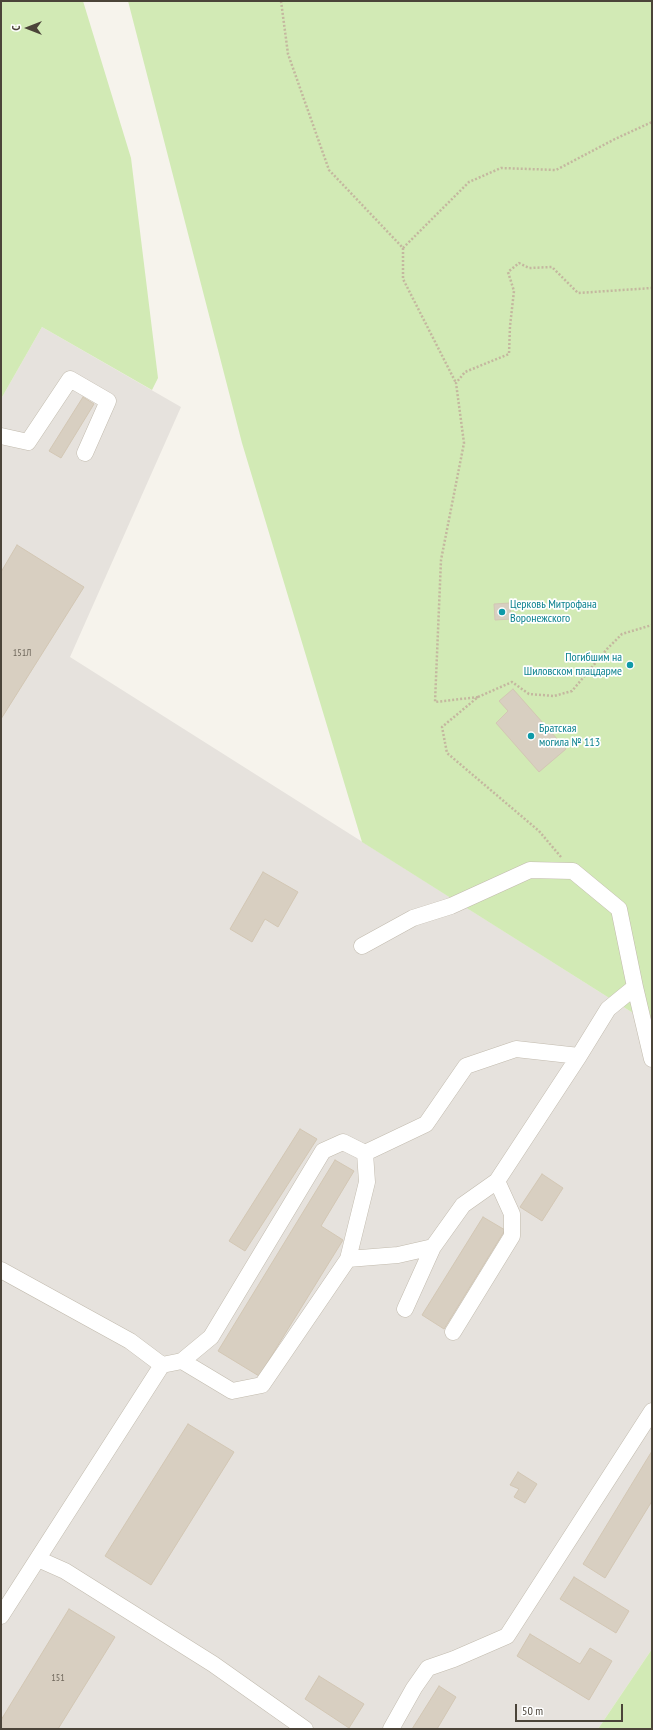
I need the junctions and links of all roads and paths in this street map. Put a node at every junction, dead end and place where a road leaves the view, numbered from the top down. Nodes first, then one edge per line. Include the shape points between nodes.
1 (281, 1) edge
2 (652, 122) edge
3 (403, 248) junction
4 (652, 288) edge
5 (456, 382) junction
6 (1, 436) edge
7 (85, 453) dead end
8 (652, 625) edge
9 (478, 697) junction
10 (573, 871) junction
11 (362, 946) dead end
12 (635, 987) junction
13 (579, 1056) junction
14 (652, 1060) edge
15 (365, 1152) junction
16 (497, 1181) junction
17 (433, 1247) junction
18 (348, 1259) junction
19 (1, 1270) edge
20 (405, 1309) dead end
21 (453, 1332) dead end
22 (182, 1361) junction
23 (162, 1365) junction
24 (652, 1411) edge
25 (38, 1559) junction
26 (1, 1616) edge
27 (306, 1729) edge
28 (391, 1729) edge

1 - 3 path via 288,54 329,170
2 - 3 path via 556,170 500,168 469,182
3 - 5 path via 403,279
4 - 5 path via 578,293 552,267 529,268 519,263 508,272 514,291 509,354 465,372
5 - 9 path via 464,443 440,560 435,702
6 - 7 lane via 28,442 70,379 108,401
8 - 9 path via 622,634 572,691 554,696 529,694 512,682
9 - 10 path via 442,727 446,753 539,831
10 - 11 lane via 530,870 451,906 413,918
10 - 12 lane via 619,909
12 - 13 lane via 608,1009
12 - 14 lane
13 - 15 lane via 516,1049 466,1066 426,1124
13 - 16 lane
15 - 18 lane via 367,1182
15 - 22 lane via 343,1142 323,1151 211,1337
16 - 17 lane via 463,1205
16 - 21 lane via 512,1214 512,1236
17 - 18 lane via 398,1255
17 - 20 lane
18 - 22 lane via 262,1385 232,1391
19 - 23 lane via 130,1341
22 - 23 lane
23 - 25 lane
24 - 28 lane via 507,1636 428,1668
25 - 26 lane
25 - 27 lane via 65,1572 213,1664

